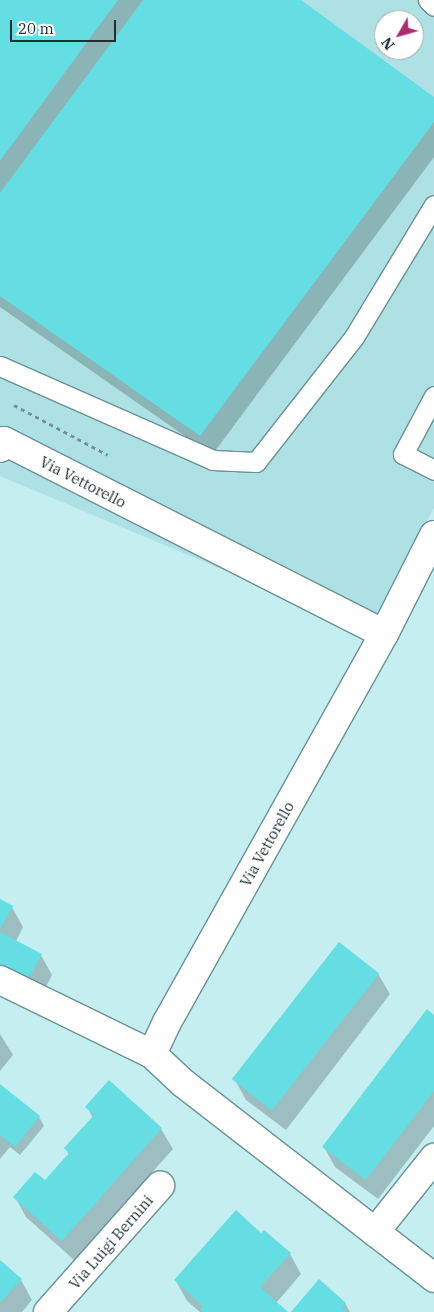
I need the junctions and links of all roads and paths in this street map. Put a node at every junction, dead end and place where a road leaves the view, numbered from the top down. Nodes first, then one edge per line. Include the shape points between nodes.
1 (428, 0) edge
2 (434, 6) edge
3 (434, 205) edge
4 (0, 366) edge
5 (434, 396) edge
6 (9, 403) dead end
7 (1, 443) edge
8 (113, 457) dead end
9 (434, 470) edge
10 (434, 536) edge
11 (384, 634) junction
12 (0, 980) edge
13 (152, 1054) junction
14 (434, 1158) edge
15 (160, 1186) dead end
16 (375, 1232) junction
17 (434, 1278) edge
18 (62, 1307) edge

1 - 2 lane
3 - 4 lane via 354,337 256,462 213,460
5 - 9 lane via 403,454
6 - 8 path
7 - 11 street, Via Vettorello
10 - 11 street, Via Vettorello
11 - 13 street, Via Vettorello
12 - 13 street
13 - 16 street via 183,1083
14 - 16 street
15 - 18 street, Via Luigi Bernini
16 - 17 street

